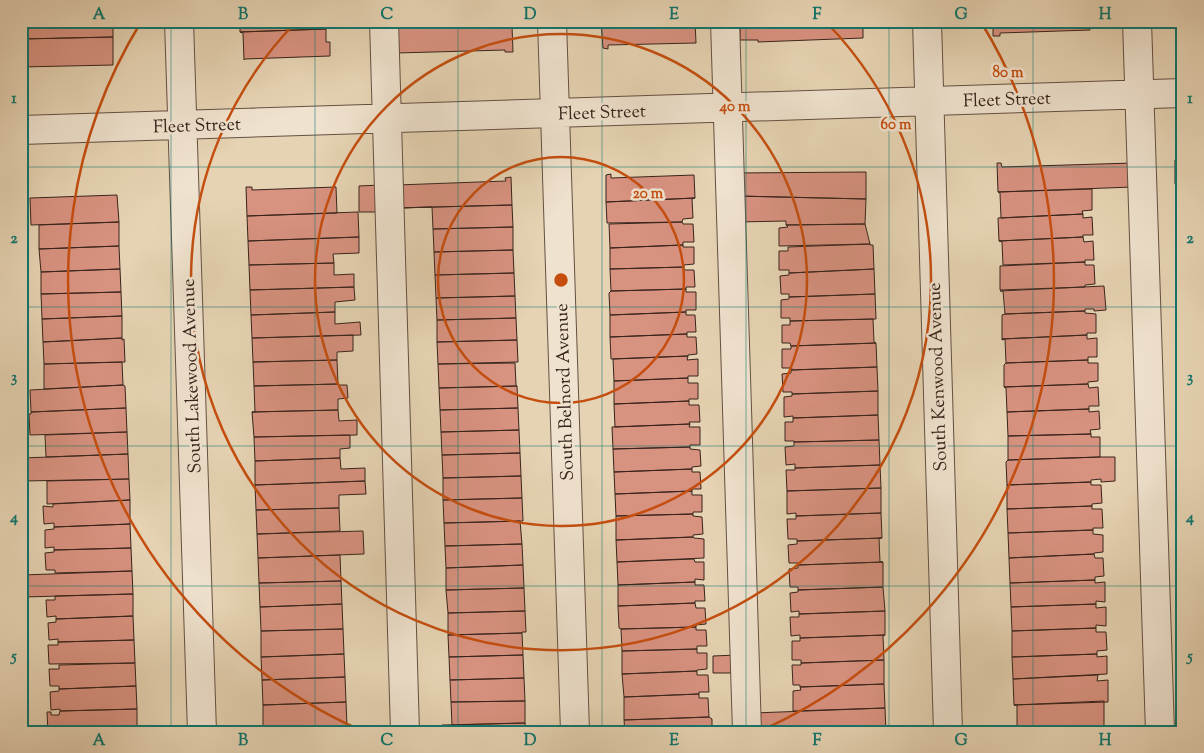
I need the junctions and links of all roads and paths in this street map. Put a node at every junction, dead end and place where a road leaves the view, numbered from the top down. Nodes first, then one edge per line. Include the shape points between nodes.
1 (179, 21) edge
2 (384, 21) edge
3 (552, 21) edge
4 (725, 21) edge
5 (927, 21) edge
6 (1137, 21) edge
7 (1183, 93) edge
8 (1139, 95) junction
9 (929, 101) junction
10 (727, 108) junction
11 (555, 113) junction
12 (387, 119) junction
13 (183, 125) junction
14 (21, 130) edge
15 (202, 732) edge
16 (405, 732) edge
17 (576, 732) edge
18 (747, 732) edge
19 (948, 732) edge
20 (1160, 732) edge

1 - 13 street, South Lakewood Avenue
2 - 12 street
3 - 11 street, South Belnord Avenue
4 - 10 street
5 - 9 street, South Kenwood Avenue
6 - 8 street
7 - 8 street, Fleet Street
8 - 9 street, Fleet Street
8 - 20 street
9 - 10 street, Fleet Street
9 - 19 street, South Kenwood Avenue
10 - 11 street, Fleet Street
10 - 18 street
11 - 12 street, Fleet Street
11 - 17 street, South Belnord Avenue
12 - 13 street, Fleet Street
12 - 16 street
13 - 14 street, Fleet Street
13 - 15 street, South Lakewood Avenue

